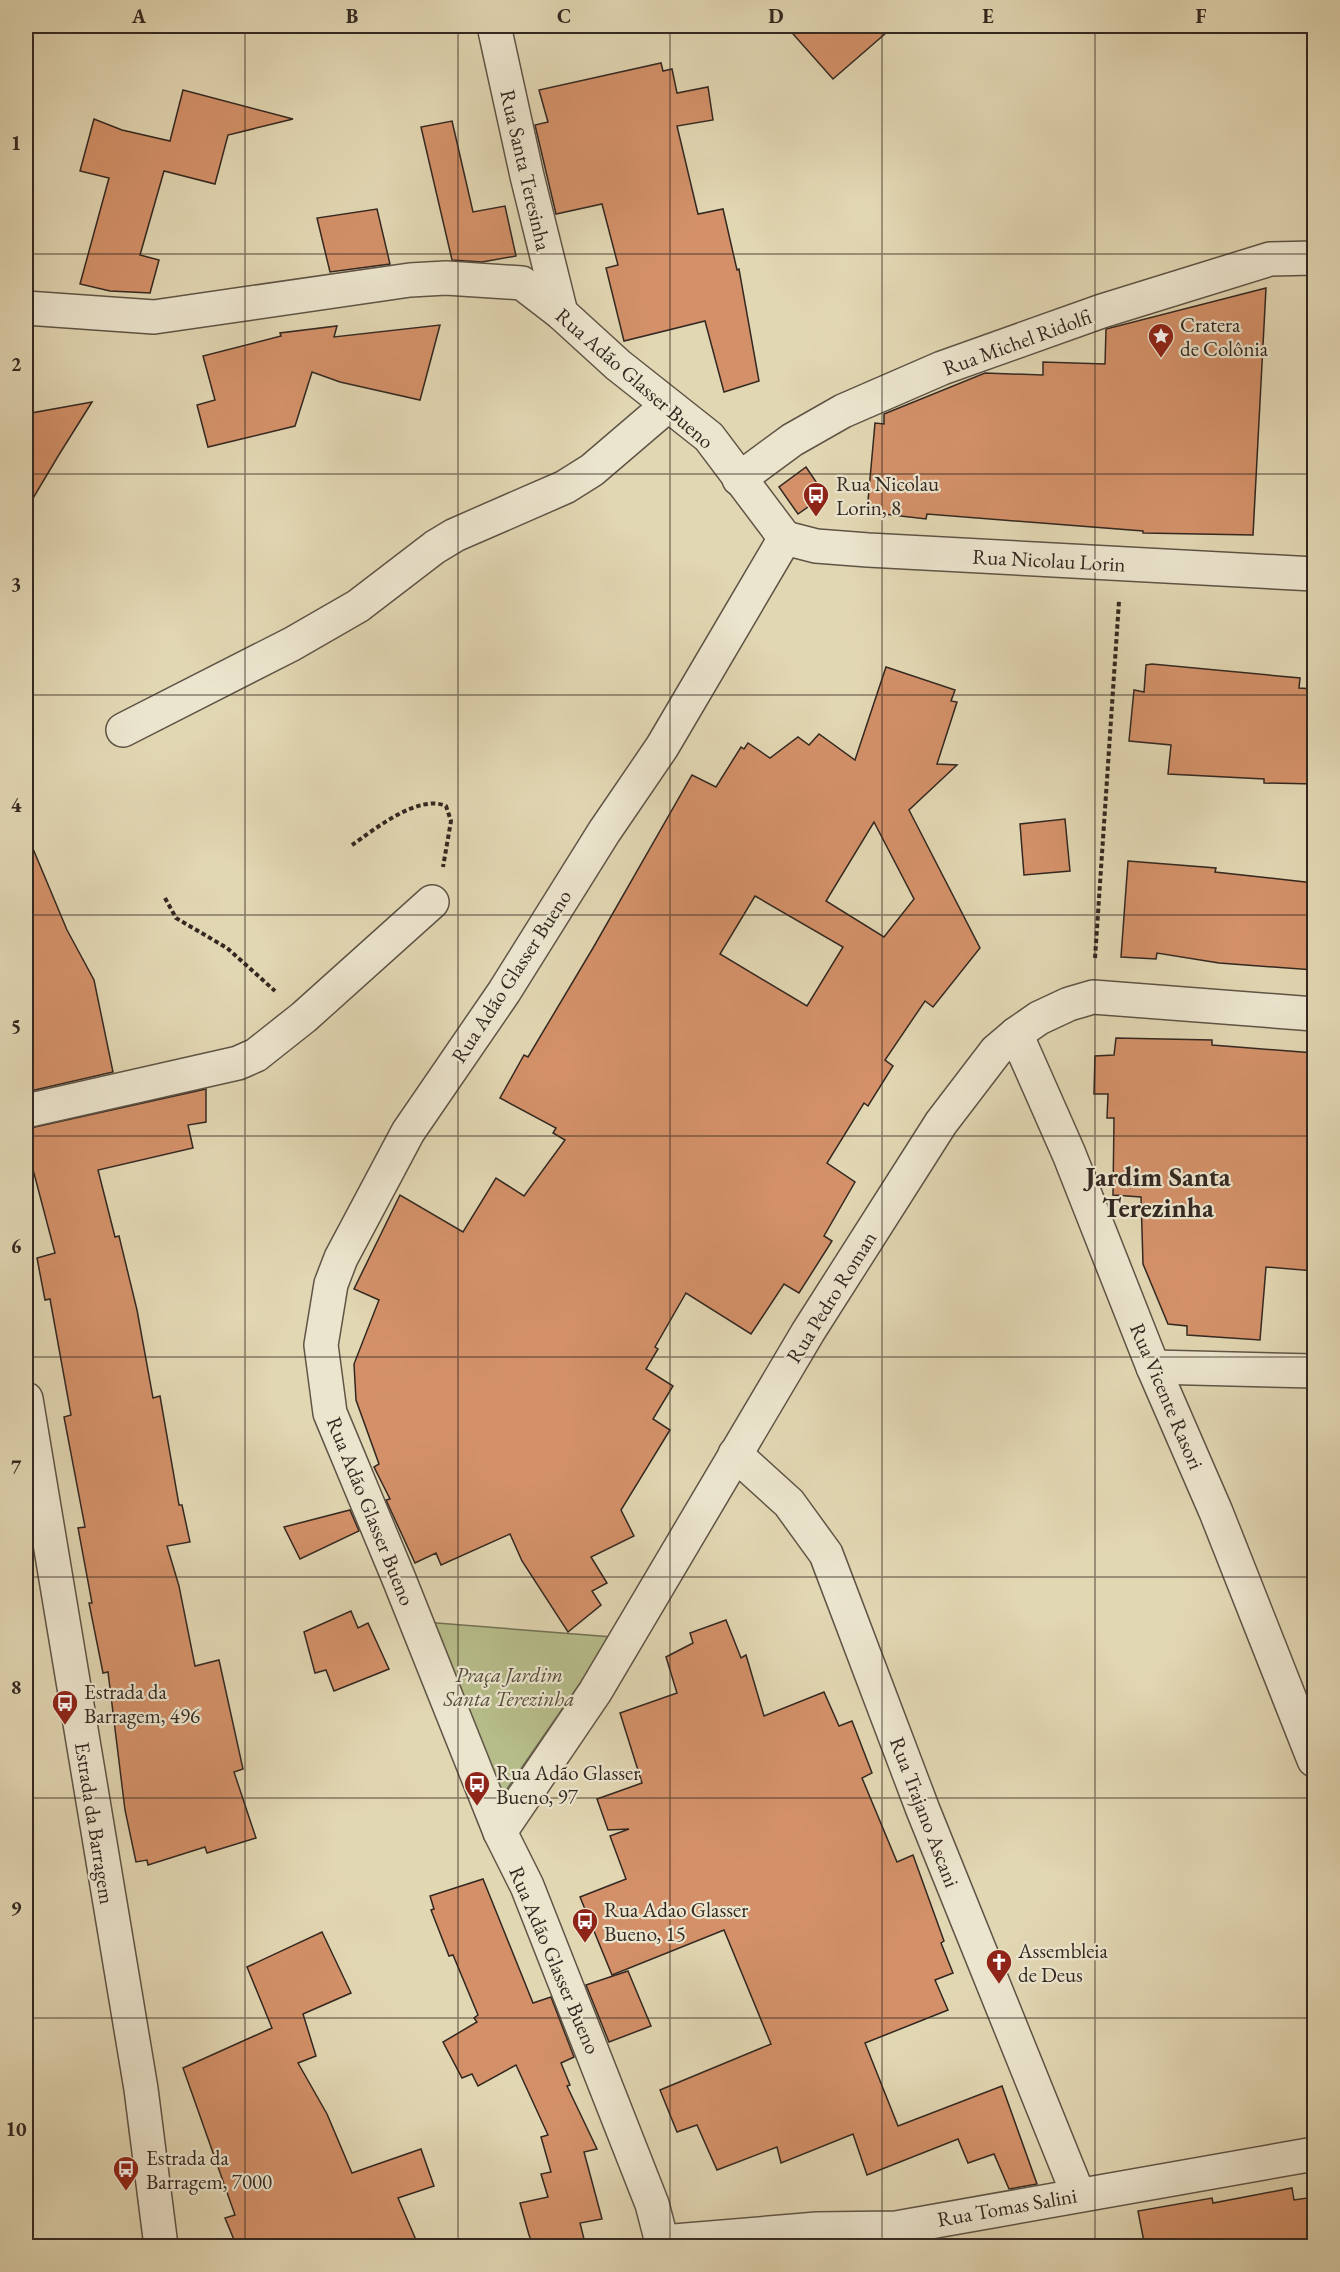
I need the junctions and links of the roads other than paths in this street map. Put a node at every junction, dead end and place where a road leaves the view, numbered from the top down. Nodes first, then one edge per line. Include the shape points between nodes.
1 (494, 26) edge
2 (1314, 258) edge
3 (26, 308) edge
4 (561, 313) junction
5 (668, 405) junction
6 (740, 479) junction
7 (785, 538) junction
8 (1314, 574) edge
9 (123, 730) dead end
10 (432, 902) road end
11 (1314, 1014) edge
12 (1016, 1034) junction
13 (26, 1111) edge
14 (1153, 1367) junction
15 (1314, 1371) edge
16 (26, 1399) edge
17 (735, 1454) junction
18 (1314, 1760) edge
19 (500, 1832) junction
20 (1314, 2154) edge
21 (1078, 2194) junction
22 (156, 2211) junction
23 (663, 2244) edge
24 (161, 2247) edge
25 (183, 2247) edge

1 - 4 street, Rua Santa Teresinha
2 - 6 street, Rua Michel Ridolfi via 1270,259 1102,311 942,368 843,411 792,440
3 - 4 street, Rua Adão Glasser Bueno via 153,317 446,278 522,283
4 - 5 street, Rua Adão Glasser Bueno
5 - 6 street, Rua Adão Glasser Bueno via 709,437
5 - 9 street via 592,470 565,487 455,535 358,606
6 - 7 street, Rua Adão Glasser Bueno
7 - 8 street, Rua Nicolau Lorin via 816,546
7 - 19 street, Rua Adão Glasser Bueno via 662,747 504,992 418,1116 357,1227 332,1284 321,1345 330,1413
10 - 13 street via 256,1055 238,1063
11 - 12 street, Rua Pedro Roman via 1093,998 1039,1018
12 - 14 street, Rua Vicente Rasori via 1073,1164
12 - 17 street, Rua Pedro Roman via 996,1051 941,1123
14 - 15 street
14 - 18 street, Rua Vicente Rasori via 1216,1512
16 - 22 street, Estrada da Barragem via 141,2090
17 - 19 street, Rua Pedro Roman via 595,1692
17 - 21 street, Rua Trajano Ascani via 789,1503 826,1554 923,1810
19 - 23 street, Rua Adão Glasser Bueno via 527,1886 600,2068 652,2204
20 - 21 street, Rua Tomas Salini
21 - 23 street, Rua Tomas Salini via 896,2228 817,2229
22 - 24 street, Estrada da Barragem
22 - 25 street

